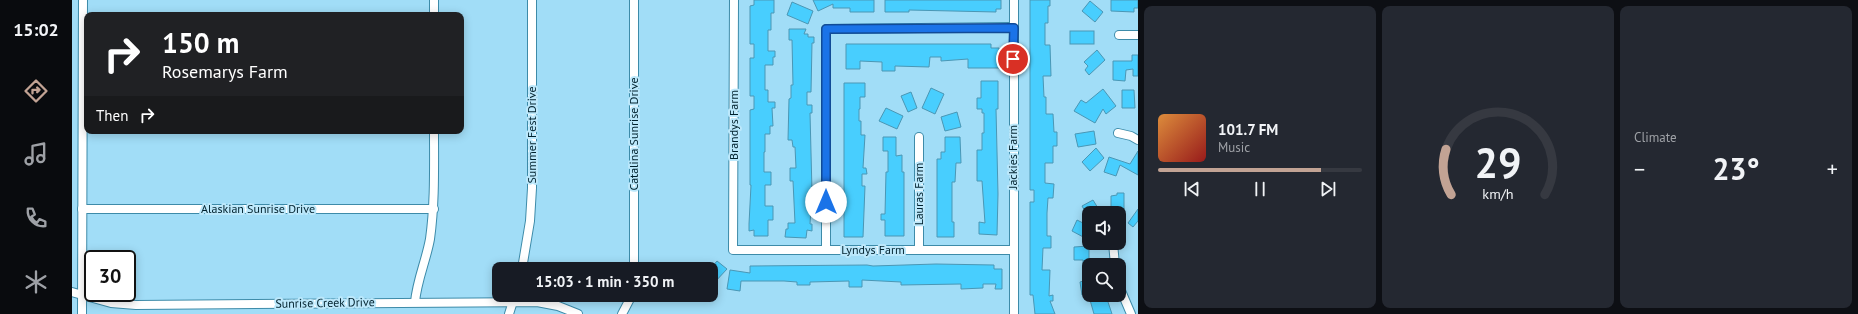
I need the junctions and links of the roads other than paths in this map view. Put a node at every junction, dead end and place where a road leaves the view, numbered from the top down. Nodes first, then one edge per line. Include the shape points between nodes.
1 (83, 0) edge
2 (434, 0) edge
3 (532, 0) edge
4 (634, 0) edge
5 (734, 0) edge
6 (1014, 0) edge
7 (84, 12) edge
8 (434, 12) edge
9 (1014, 28) junction
10 (1119, 35) dead end
11 (1138, 35) edge
12 (84, 134) edge
13 (434, 134) edge
14 (1118, 134) dead end
15 (919, 138) dead end
16 (1138, 140) edge
17 (82, 209) junction
18 (434, 209) junction
19 (733, 250) joint
20 (826, 250) junction
21 (919, 250) junction
22 (1013, 250) junction
23 (523, 262) edge
24 (634, 262) edge
25 (72, 292) edge
26 (82, 295) junction
27 (492, 299) edge
28 (415, 302) junction
29 (513, 302) edge
30 (541, 302) edge
31 (628, 302) edge
32 (1126, 302) edge
33 (82, 314) edge
34 (509, 314) edge
35 (578, 314) edge
36 (622, 314) edge
37 (1014, 314) edge
38 (1131, 314) edge

1 - 7 street
2 - 8 street
3 - 23 street, Summer Fest Drive via 532,188 530,222
4 - 24 street, Catalina Sunrise Drive
5 - 19 street, Brandys Farm
6 - 9 street, Jackies Farm
9 - 20 street via 826,29
9 - 22 street, Jackies Farm
10 - 11 street
12 - 17 street
13 - 18 street
14 - 16 street
15 - 21 street, Lauras Farm
17 - 18 street, Alaskian Sunrise Drive
17 - 26 street
18 - 28 street
19 - 20 street, Lyndys Farm
20 - 21 street, Lyndys Farm
21 - 22 street, Lyndys Farm
22 - 37 street, Jackies Farm
25 - 26 street, Sunrise Creek Drive
26 - 28 street, Sunrise Creek Drive via 130,304
26 - 33 street
27 - 28 street, Sunrise Creek Drive
29 - 34 street
30 - 35 street, Sunrise Creek Drive
31 - 36 street
32 - 38 street

